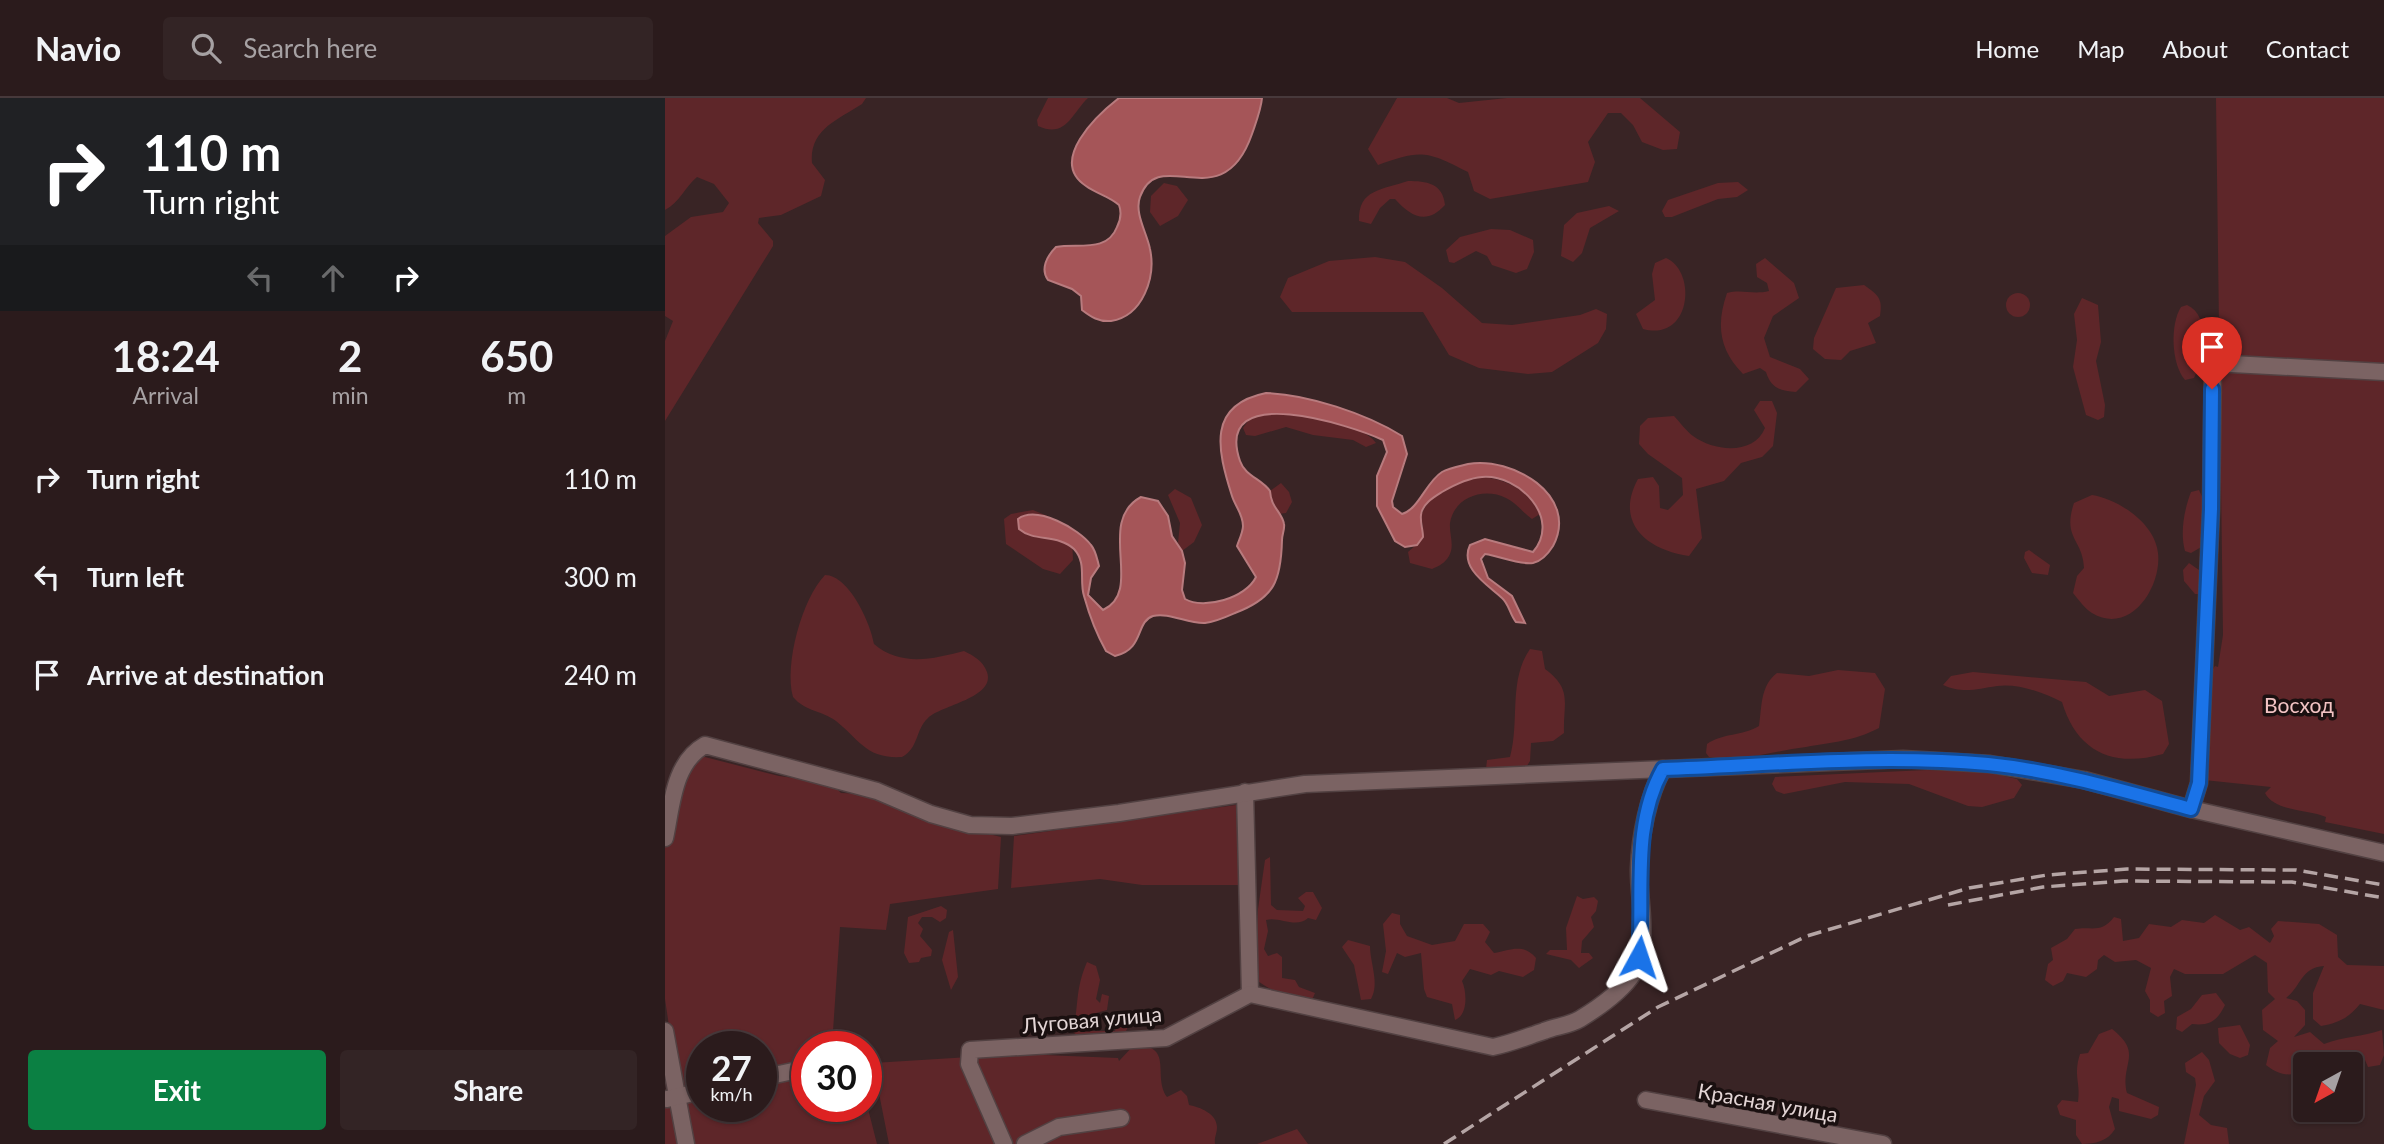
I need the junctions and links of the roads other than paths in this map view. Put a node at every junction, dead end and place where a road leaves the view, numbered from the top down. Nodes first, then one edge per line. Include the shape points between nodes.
1 (2384, 372) edge
2 (1663, 769) junction
3 (1245, 792) junction
4 (2191, 809) junction
5 (665, 838) edge
6 (2384, 853) edge
7 (1250, 994) junction
8 (665, 1031) edge
9 (670, 1098) edge
10 (1646, 1100) dead end
11 (1121, 1118) dead end
12 (686, 1144) edge
13 (1004, 1144) edge
14 (1025, 1144) edge
15 (1883, 1144) edge

1 - 4 street via 2213,363 2199,783
2 - 3 street via 1305,784
2 - 4 street via 1903,759 1990,764 2084,780
2 - 7 street via 1655,782 1639,867 1642,918 1634,973 1616,993 1579,1020 1522,1042 1493,1047
3 - 5 street via 1043,824 970,825 877,790 705,745 691,753 680,772
3 - 7 street
4 - 6 street
7 - 13 street, Луговая улица via 1166,1038 970,1050 969,1064
8 - 9 street
9 - 12 street
10 - 15 street, Красная улица
11 - 14 street via 1059,1127

